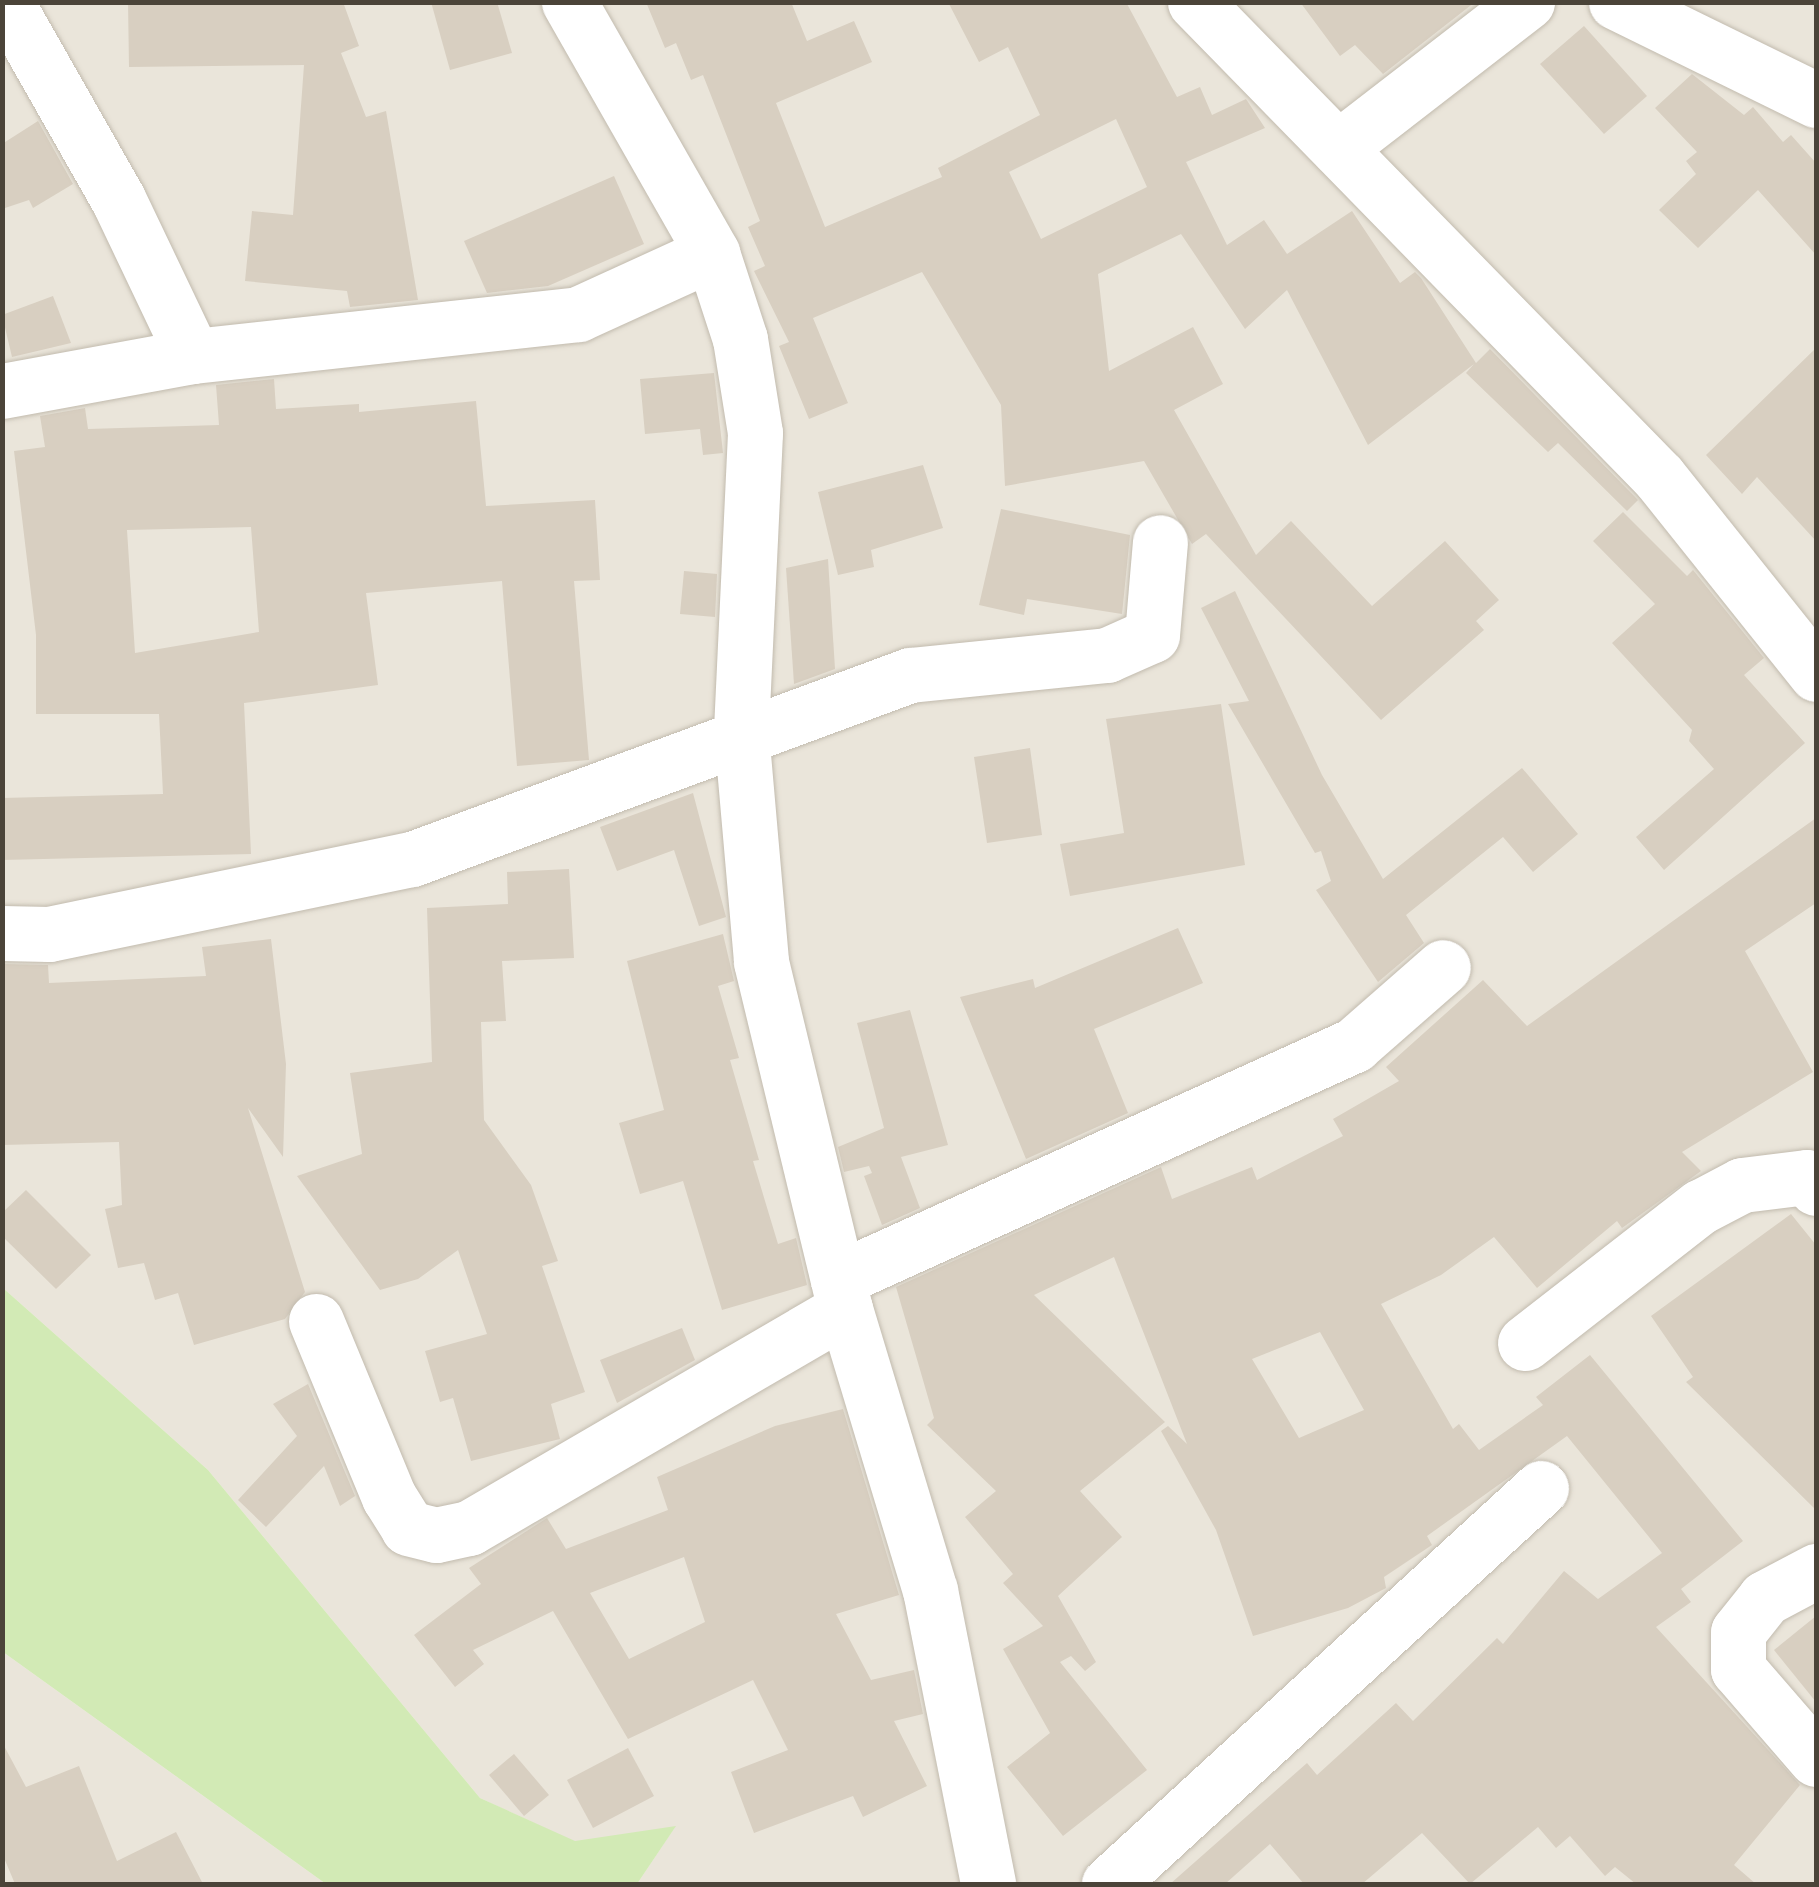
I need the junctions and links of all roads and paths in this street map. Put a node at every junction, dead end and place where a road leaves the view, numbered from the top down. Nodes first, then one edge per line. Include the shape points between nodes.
1 (6, 2) edge
2 (570, 2) edge
3 (1196, 2) edge
4 (1527, 2) edge
5 (1616, 2) edge
6 (1816, 100) edge
7 (1338, 148) junction
8 (712, 254) junction
9 (193, 356) junction
10 (2, 390) edge
11 (1160, 542) dead end
12 (1816, 674) edge
13 (741, 732) junction
14 (2, 933) edge
15 (1444, 967) dead end
16 (1816, 1188) edge
17 (841, 1294) junction
18 (316, 1321) dead end
19 (1525, 1343) dead end
20 (1542, 1488) dead end
21 (1816, 1571) edge
22 (1816, 1759) edge
23 (988, 1884) edge
24 (1109, 1884) edge

1 - 9 street via 118,198
2 - 8 street
3 - 7 street
4 - 7 street
5 - 6 street
7 - 12 street via 1659,477
8 - 9 street via 578,314
8 - 13 street via 740,339 755,432
9 - 10 street
11 - 13 street via 1152,635 1107,655 910,675
13 - 14 street via 412,859 49,934
13 - 17 street via 761,962
15 - 17 street via 1354,1045
16 - 19 street via 1807,1177 1742,1185 1700,1207
17 - 18 street via 470,1528 436,1535 408,1528 388,1497
17 - 23 street via 930,1590
20 - 24 street
21 - 22 street via 1765,1598 1738,1632 1738,1669

